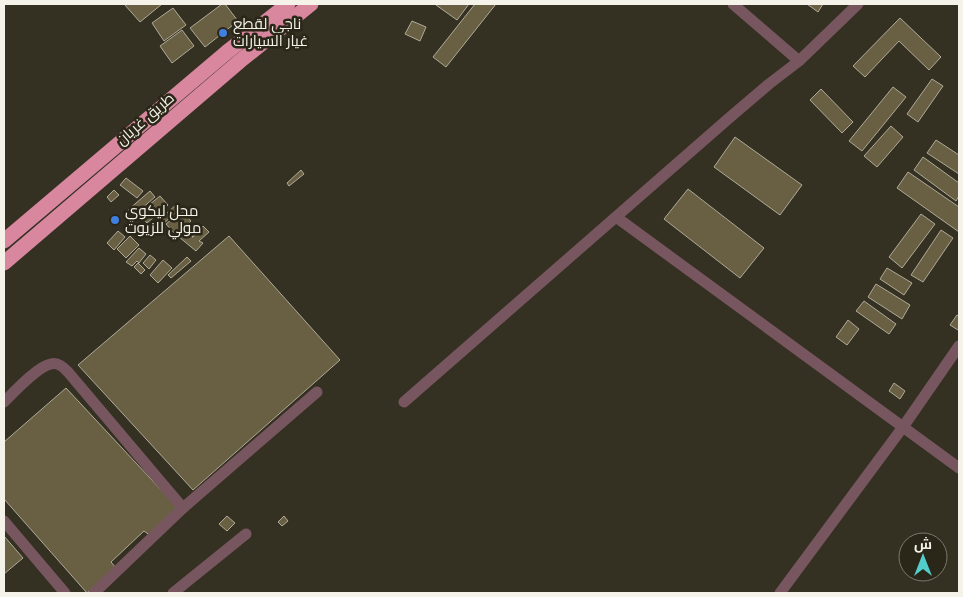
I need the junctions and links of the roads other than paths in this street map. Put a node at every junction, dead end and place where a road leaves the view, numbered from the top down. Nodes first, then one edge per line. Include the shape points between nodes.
1 (288, 4) edge
2 (311, 4) edge
3 (733, 4) edge
4 (858, 4) edge
5 (798, 61) junction
6 (616, 217) junction
7 (4, 242) edge
8 (4, 263) edge
9 (959, 346) edge
10 (316, 392) dead end
11 (4, 402) edge
12 (404, 402) dead end
13 (903, 427) junction
14 (959, 468) edge
15 (182, 508) junction
16 (4, 521) edge
17 (246, 534) dead end
18 (65, 593) edge
19 (94, 593) edge
20 (173, 593) edge
21 (780, 593) edge

1 - 7 highway, طريق غريان
2 - 8 highway, طريق غريان
3 - 5 street
4 - 5 street
5 - 6 street
6 - 12 street
6 - 13 street
9 - 13 street
10 - 15 street
11 - 15 street via 42,367 52,363 60,365
13 - 14 street
13 - 21 street
15 - 19 street
16 - 18 street
17 - 20 street

